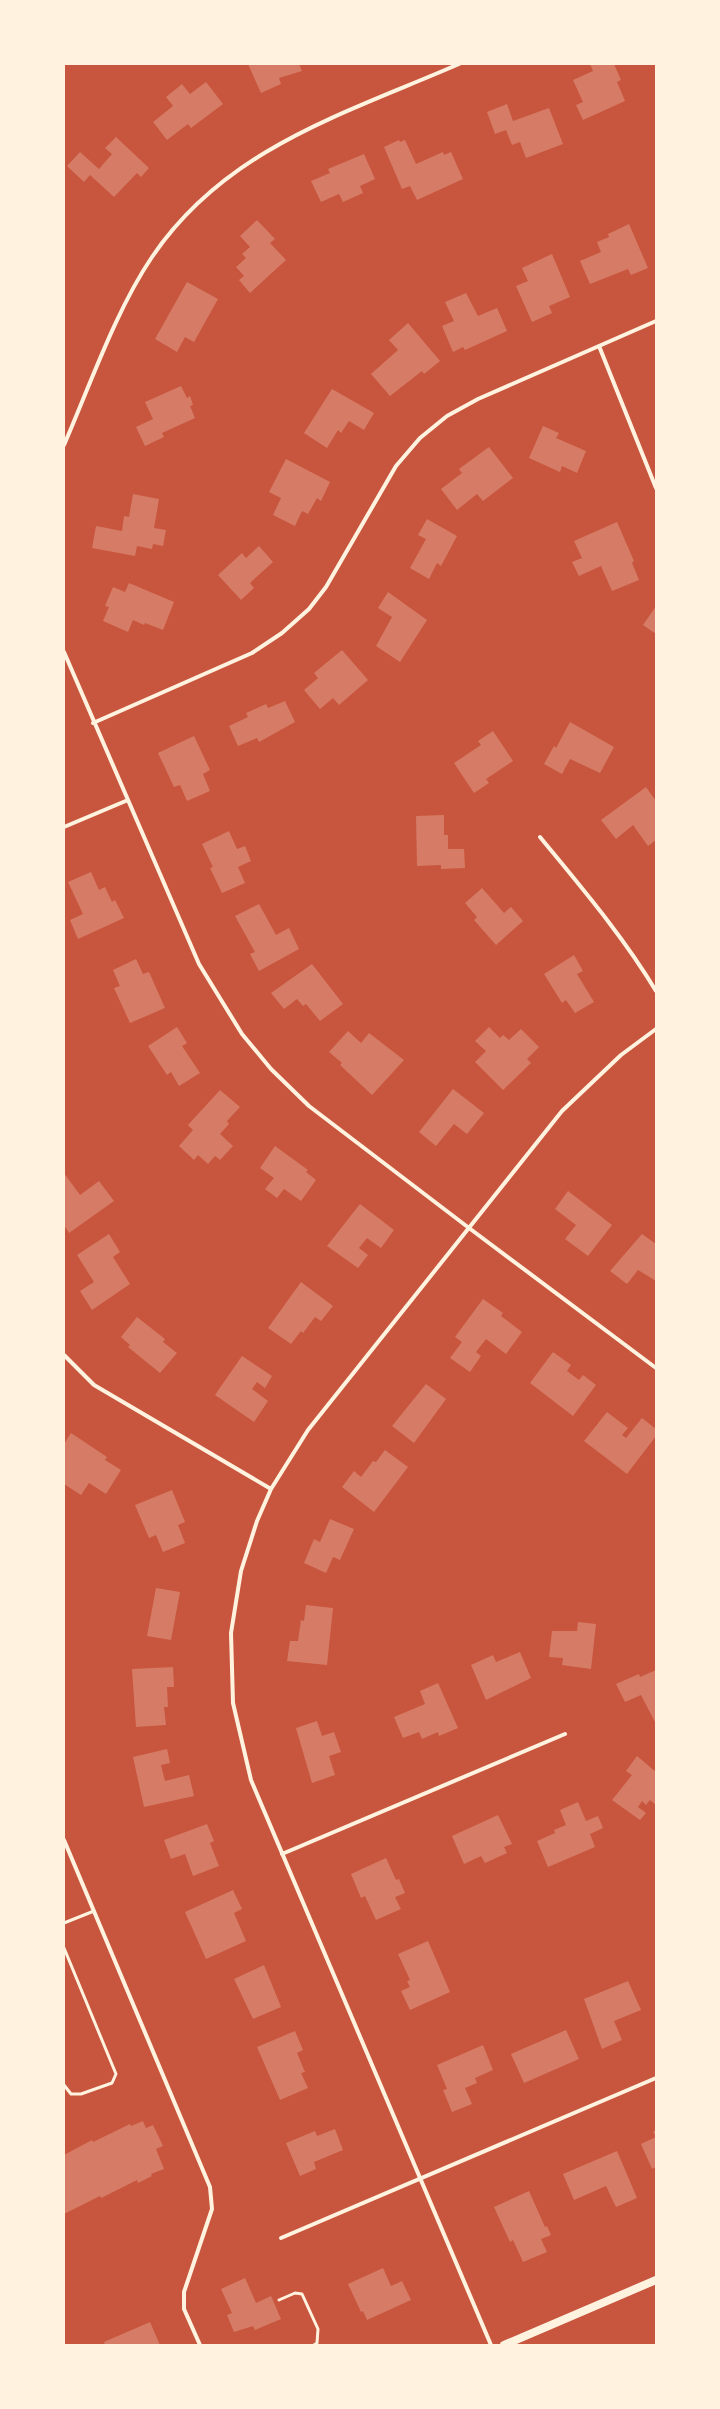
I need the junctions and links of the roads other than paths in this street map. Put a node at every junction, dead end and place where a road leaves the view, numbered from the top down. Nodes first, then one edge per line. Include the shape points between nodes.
1 (459, 64) edge
2 (656, 321) edge
3 (598, 346) junction
4 (64, 445) edge
5 (656, 488) edge
6 (64, 652) edge
7 (93, 723) junction
8 (128, 800) junction
9 (64, 827) edge
10 (540, 837) dead end
11 (656, 990) edge
12 (656, 1029) edge
13 (469, 1228) junction
14 (64, 1355) edge
15 (656, 1368) edge
16 (271, 1489) junction
17 (565, 1734) dead end
18 (64, 1840) edge
19 (282, 1854) junction
20 (94, 1911) junction
21 (64, 1923) edge
22 (64, 1948) edge
23 (656, 2078) edge
24 (64, 2085) edge
25 (420, 2179) junction
26 (282, 2238) dead end
27 (656, 2280) edge
28 (278, 2300) dead end
29 (200, 2345) edge
30 (314, 2345) edge
31 (491, 2345) edge
32 (504, 2345) edge

1 - 4 street via 273,146 244,164 202,198 168,236 130,294
2 - 3 street
3 - 5 street
3 - 7 street via 469,403 426,432 396,466 326,587 309,608 278,636 252,653
6 - 7 street
7 - 8 street
8 - 9 street
8 - 13 street via 199,964 242,1034 271,1068 310,1106
10 - 11 street via 605,916
12 - 13 street via 621,1055 566,1107
13 - 15 street
13 - 16 street via 308,1430
14 - 16 street via 94,1385
16 - 19 street via 257,1521 238,1580 231,1632 230,1668 235,1721 245,1763
17 - 19 street
18 - 20 street
19 - 25 street
20 - 21 lane
20 - 29 street via 210,2187 212,2210 184,2292 184,2309
22 - 24 lane via 116,2074 112,2082 81,2094 71,2094
23 - 25 street
25 - 26 street
25 - 31 street
27 - 32 main road
28 - 30 lane via 295,2293 302,2294 318,2329 317,2343

